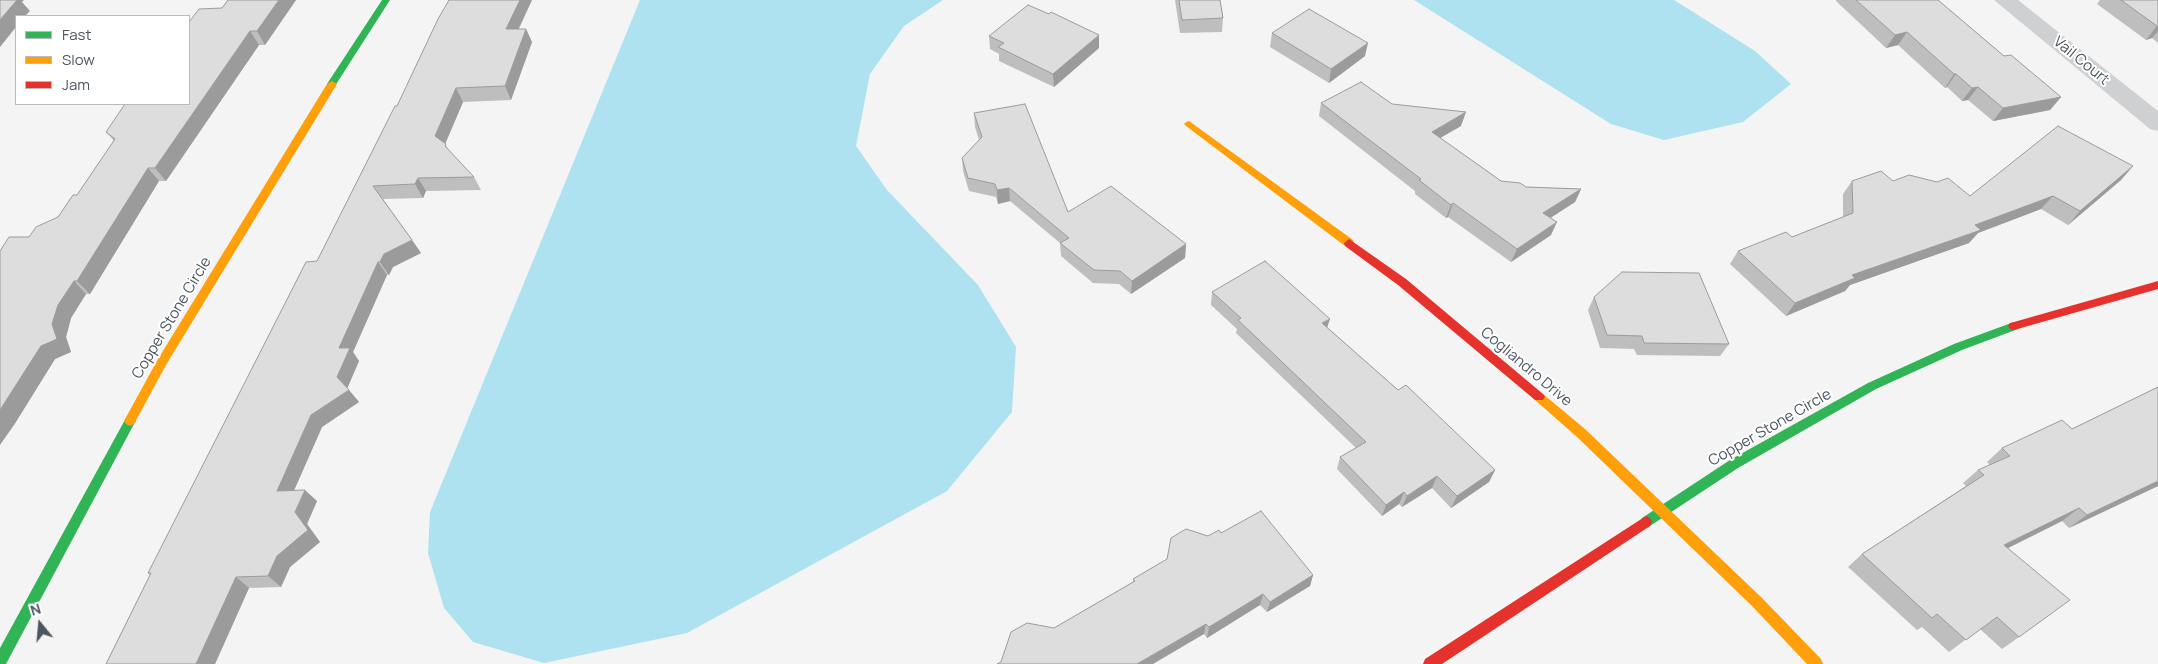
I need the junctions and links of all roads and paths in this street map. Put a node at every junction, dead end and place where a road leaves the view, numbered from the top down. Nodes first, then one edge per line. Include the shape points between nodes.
1 (386, 0) edge
2 (2005, 0) edge
3 (2158, 123) edge
4 (1189, 124) dead end
5 (2158, 285) edge
6 (1661, 512) junction
7 (0, 662) edge
8 (1430, 664) edge
9 (1816, 664) edge

1 - 7 street, Copper Stone Circle via 303,129 162,362
2 - 3 street, Vail Court
4 - 6 street, Cogliandro Drive via 1402,282 1581,434
5 - 6 street, Copper Stone Circle via 2032,320 1958,347 1872,386 1734,464
6 - 8 street, Copper Stone Circle
6 - 9 street, Cogliandro Drive via 1757,602

